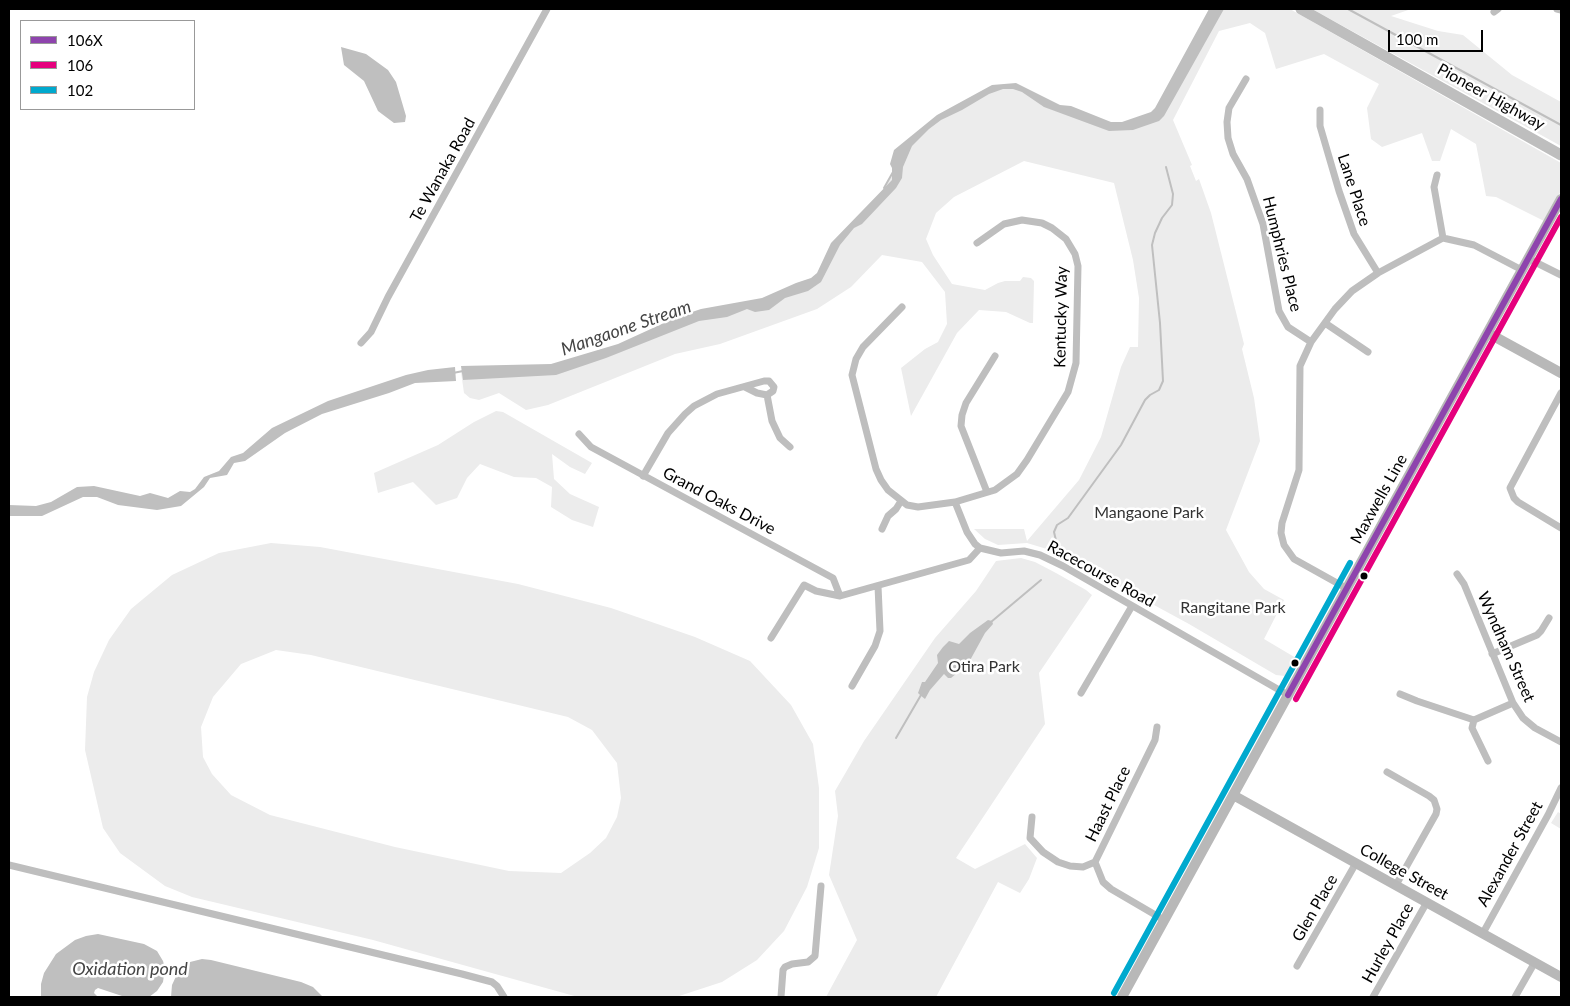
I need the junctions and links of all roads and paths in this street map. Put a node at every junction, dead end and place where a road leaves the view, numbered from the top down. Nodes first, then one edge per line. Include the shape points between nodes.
1 (547, 9) edge
2 (1301, 9) edge
3 (1557, 9) edge
4 (1561, 10) edge
5 (1246, 79) dead end
6 (1320, 110) dead end
7 (1561, 155) edge
8 (1437, 176) dead end
9 (1561, 199) edge
10 (1443, 238) junction
11 (977, 243) dead end
12 (1529, 258) junction
13 (1522, 270) junction
14 (1378, 273) junction
15 (1561, 275) edge
16 (902, 307) dead end
17 (1325, 323) junction
18 (1488, 333) junction
19 (1311, 342) junction
20 (361, 343) dead end
21 (1368, 352) dead end
22 (994, 356) dead end
23 (1561, 373) edge
24 (745, 387) junction
25 (1561, 393) edge
26 (767, 395) junction
27 (579, 434) dead end
28 (790, 447) dead end
29 (644, 476) junction
30 (987, 492) junction
31 (900, 501) junction
32 (955, 502) junction
33 (1561, 528) edge
34 (882, 529) dead end
35 (980, 548) junction
36 (1457, 574) dead end
37 (878, 586) junction
38 (1346, 588) junction
39 (840, 596) junction
40 (1132, 606) junction
41 (1549, 618) dead end
42 (771, 638) dead end
43 (1492, 654) junction
44 (852, 686) dead end
45 (1081, 693) dead end
46 (1400, 694) dead end
47 (1288, 695) junction
48 (1513, 703) junction
49 (1474, 720) junction
50 (1157, 727) dead end
51 (1561, 742) edge
52 (1488, 761) dead end
53 (1387, 772) dead end
54 (1561, 788) edge
55 (1233, 795) junction
56 (1032, 817) dead end
57 (1095, 862) junction
58 (1356, 863) junction
59 (9, 865) edge
60 (1396, 885) junction
61 (821, 886) dead end
62 (1427, 902) junction
63 (1164, 920) junction
64 (1483, 933) junction
65 (1535, 962) junction
66 (1297, 966) dead end
67 (1561, 976) edge
68 (504, 997) edge
69 (781, 997) edge
70 (1122, 997) edge
71 (1373, 997) edge
72 (1514, 997) edge

1 - 20 street, Te Wanaka Road via 371,332
2 - 7 main road, Pioneer Highway
3 - 4 street
5 - 19 street, Humphries Place via 1229,108 1228,138 1263,224 1279,311 1288,327
6 - 14 street, Lane Place via 1320,126 1354,234
8 - 10 street via 1434,187
9 - 12 main road, Maxwells Line
10 - 13 street via 1474,244
10 - 14 street
11 - 30 street, Kentucky Way via 1013,222 1042,223 1060,234 1071,246 1078,266 1076,363 1068,392 1022,468 1006,483
12 - 13 main road, Maxwells Line
12 - 15 street
13 - 18 main road, Maxwells Line
14 - 17 street via 1343,299
16 - 31 street via 863,347 852,375 876,469 888,490
17 - 19 street
17 - 21 street
18 - 23 main road
18 - 38 main road, Maxwells Line
19 - 38 street via 1300,366 1299,470 1281,533 1284,546 1294,559
22 - 30 street via 966,403 961,426
24 - 26 street
24 - 26 street via 769,381 774,387
24 - 29 street via 717,394 684,414 668,432
25 - 33 street via 1510,488 1518,502
26 - 28 street via 772,422 780,438
27 - 29 street, Grand Oaks Drive via 591,447
29 - 39 street, Grand Oaks Drive via 833,578
30 - 32 street, Kentucky Way
31 - 32 street, Kentucky Way via 918,507
31 - 34 street
32 - 35 street via 967,532
35 - 37 street via 970,560
35 - 40 street, Racecourse Road via 992,552 1024,551 1040,555
36 - 43 street, Wyndham Street
37 - 39 street
37 - 44 street via 878,639
38 - 47 main road, Maxwells Line
39 - 42 street via 804,585
40 - 45 street
40 - 47 street, Racecourse Road
41 - 43 street via 1537,635
43 - 48 street, Wyndham Street
46 - 49 street
47 - 55 main road, Maxwells Line
48 - 49 street
48 - 51 street, Wyndham Street via 1535,728
49 - 52 street via 1472,728
50 - 57 street, Haast Place via 1154,740
53 - 60 street via 1429,796 1437,809
54 - 64 street, Alexander Street
55 - 58 main road, College Street
55 - 63 main road, Maxwells Line
56 - 57 street via 1030,838 1043,852 1070,866
57 - 63 street, Haast Place via 1103,882 1111,890
58 - 60 main road, College Street
58 - 66 street, Glen Place
59 - 68 street via 492,982
60 - 62 main road, College Street
61 - 69 street via 815,956 808,962 785,967
62 - 64 main road, College Street
62 - 71 street, Hurley Place
63 - 70 main road, Maxwells Line
64 - 65 main road, College Street
65 - 67 main road, College Street
65 - 72 street

